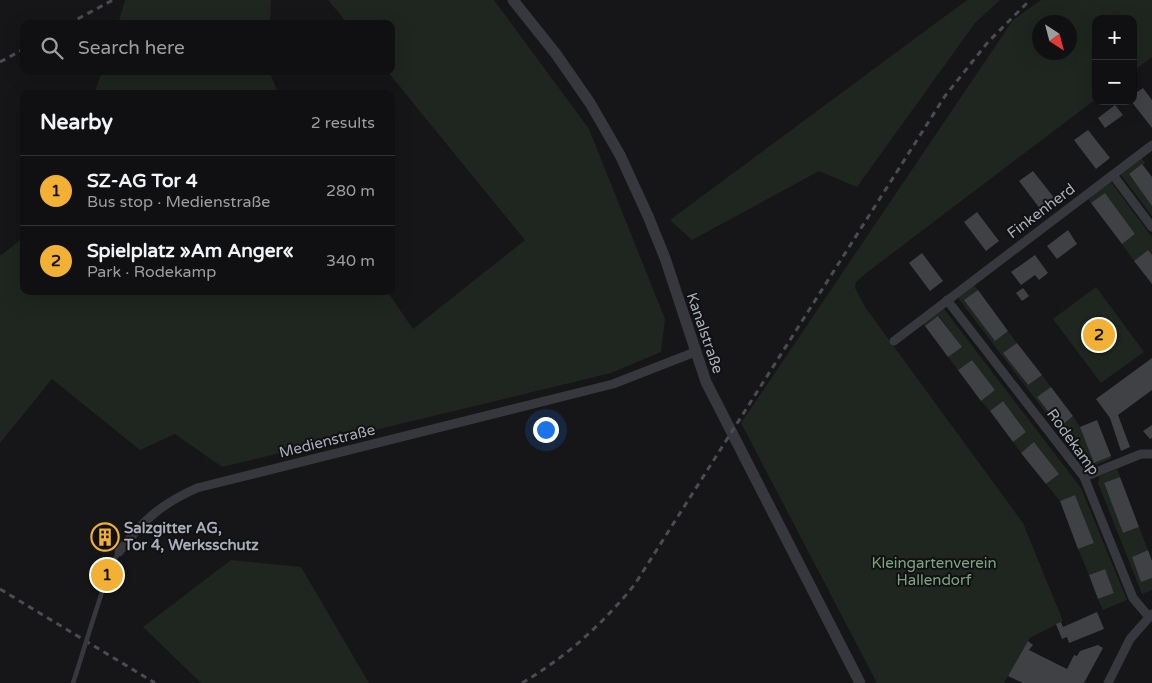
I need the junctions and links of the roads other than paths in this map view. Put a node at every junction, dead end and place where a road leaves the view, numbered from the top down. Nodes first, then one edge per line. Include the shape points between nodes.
1 (513, 0) edge
2 (1152, 144) edge
3 (1113, 174) junction
4 (1152, 227) edge
5 (948, 300) junction
6 (894, 341) dead end
7 (695, 352) junction
8 (1152, 454) edge
9 (1084, 477) junction
10 (119, 552) joint
11 (1150, 615) edge
12 (73, 683) edge
13 (860, 683) edge
14 (1109, 683) edge

1 - 7 street, Kanalstraße via 562,62 620,156 665,258
2 - 3 street, Finkenherd
3 - 4 street
3 - 5 street, Finkenherd
5 - 6 street, Finkenherd
5 - 9 street, Rodekamp
7 - 10 street, Medienstraße via 621,381 585,391 197,488 155,511
7 - 13 street, Kanalstraße via 716,402
8 - 9 street via 1141,454
9 - 11 street, Rodekamp via 1133,598
10 - 12 lane, Medienstraße, bridge via 110,567
11 - 14 street via 1130,639

